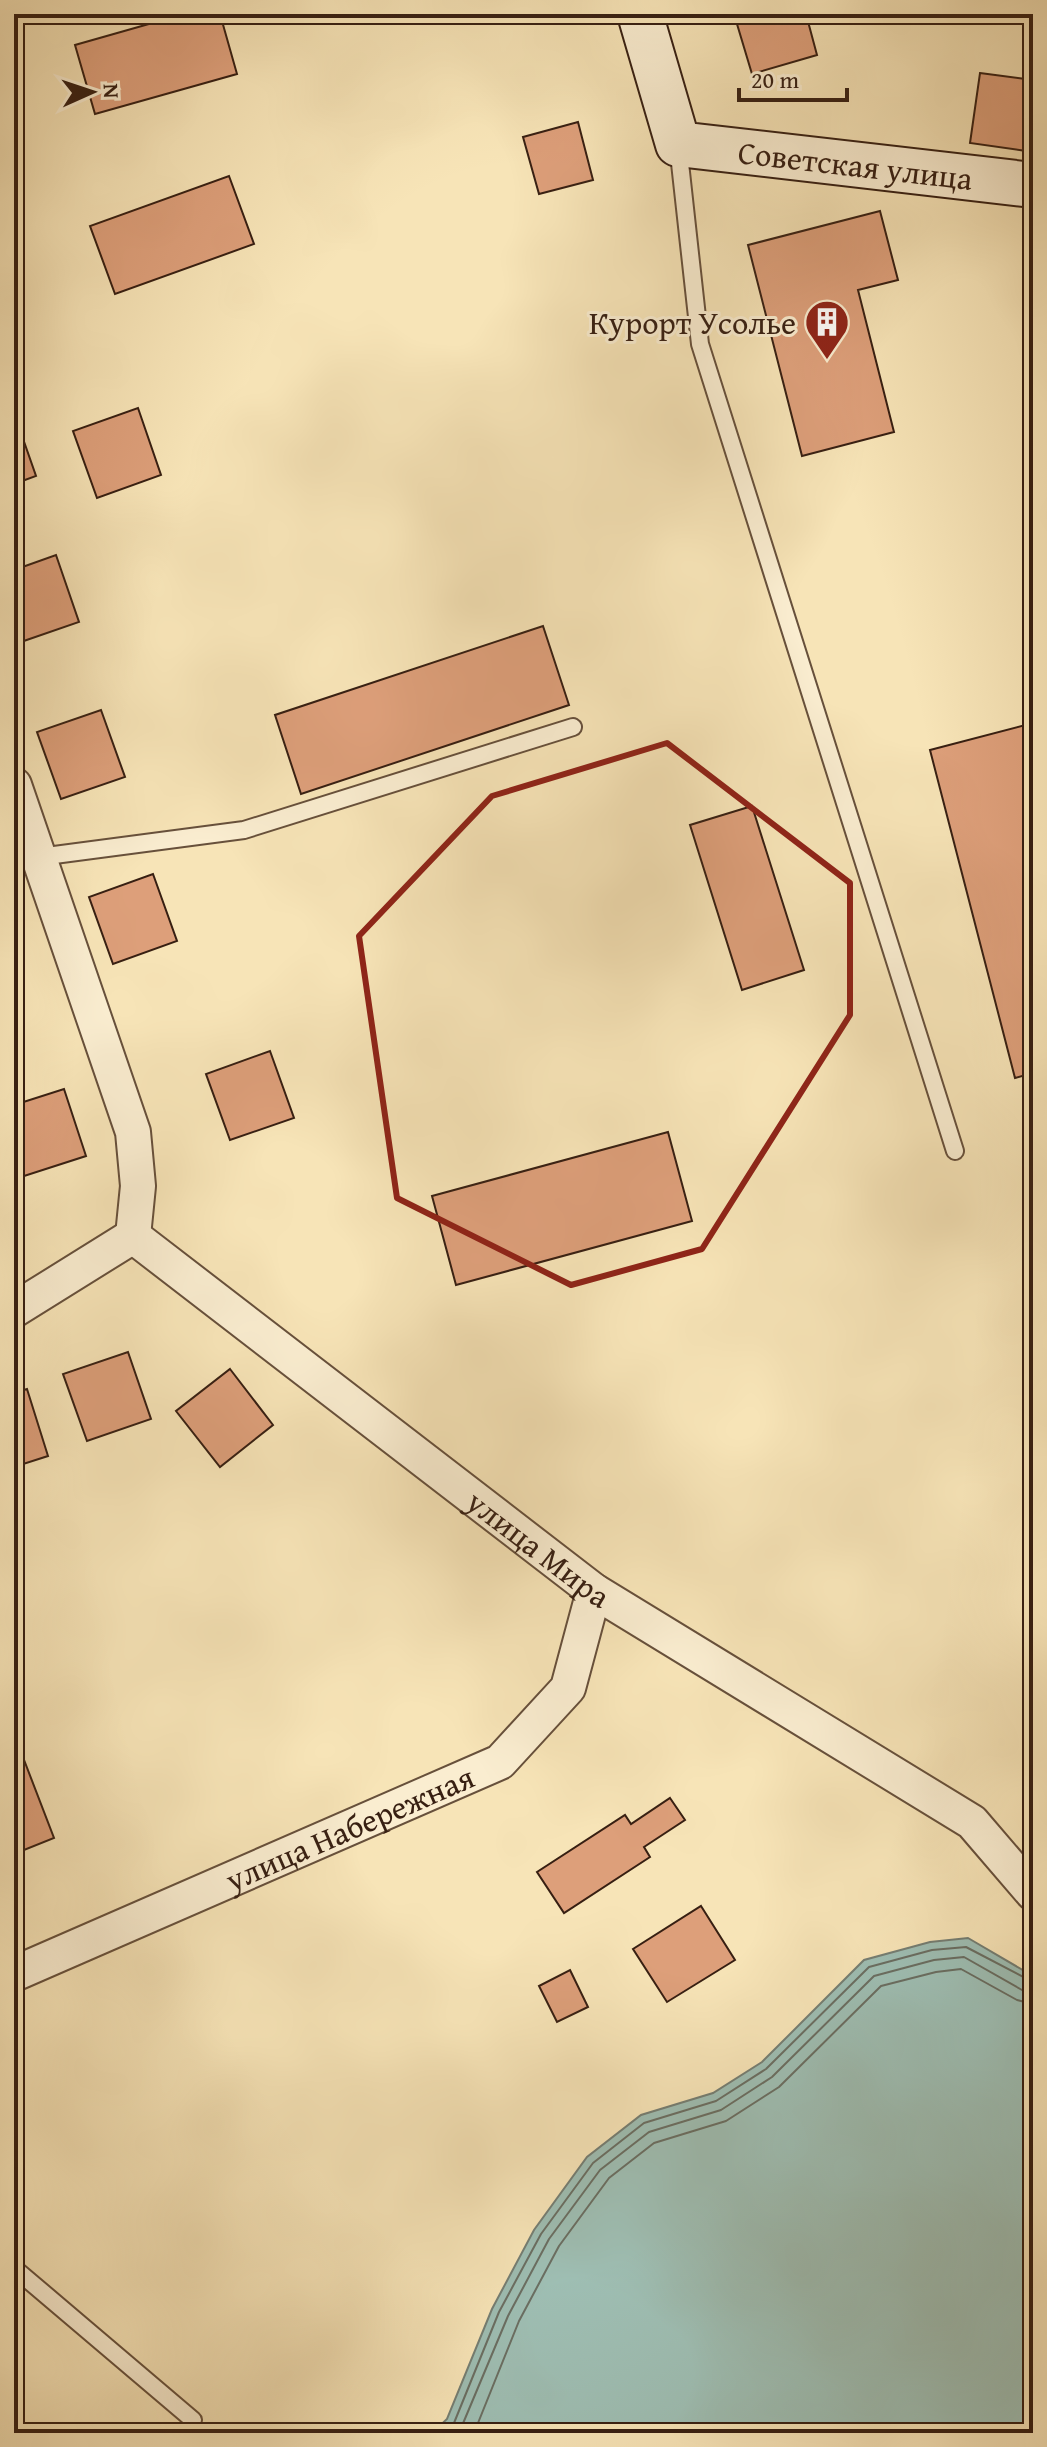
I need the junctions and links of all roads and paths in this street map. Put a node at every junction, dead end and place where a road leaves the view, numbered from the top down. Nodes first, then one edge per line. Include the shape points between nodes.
1 (640, 14) edge
2 (678, 144) junction
3 (1033, 185) edge
4 (573, 727) dead end
5 (14, 785) edge
6 (39, 857) junction
7 (955, 1151) dead end
8 (133, 1236) junction
9 (14, 1310) edge
10 (594, 1591) junction
11 (1033, 1893) edge
12 (14, 1974) edge
13 (14, 2268) edge
14 (193, 2420) dead end

1 - 2 street
2 - 3 street, Советская улица
2 - 7 lane via 700,344
4 - 6 lane via 244,830
5 - 6 street
6 - 8 street via 133,1132 138,1186
8 - 9 street
8 - 10 street, улица Мира
10 - 11 street, улица Мира via 972,1822
10 - 12 street, улица Набережная via 568,1688 500,1762
13 - 14 lane

